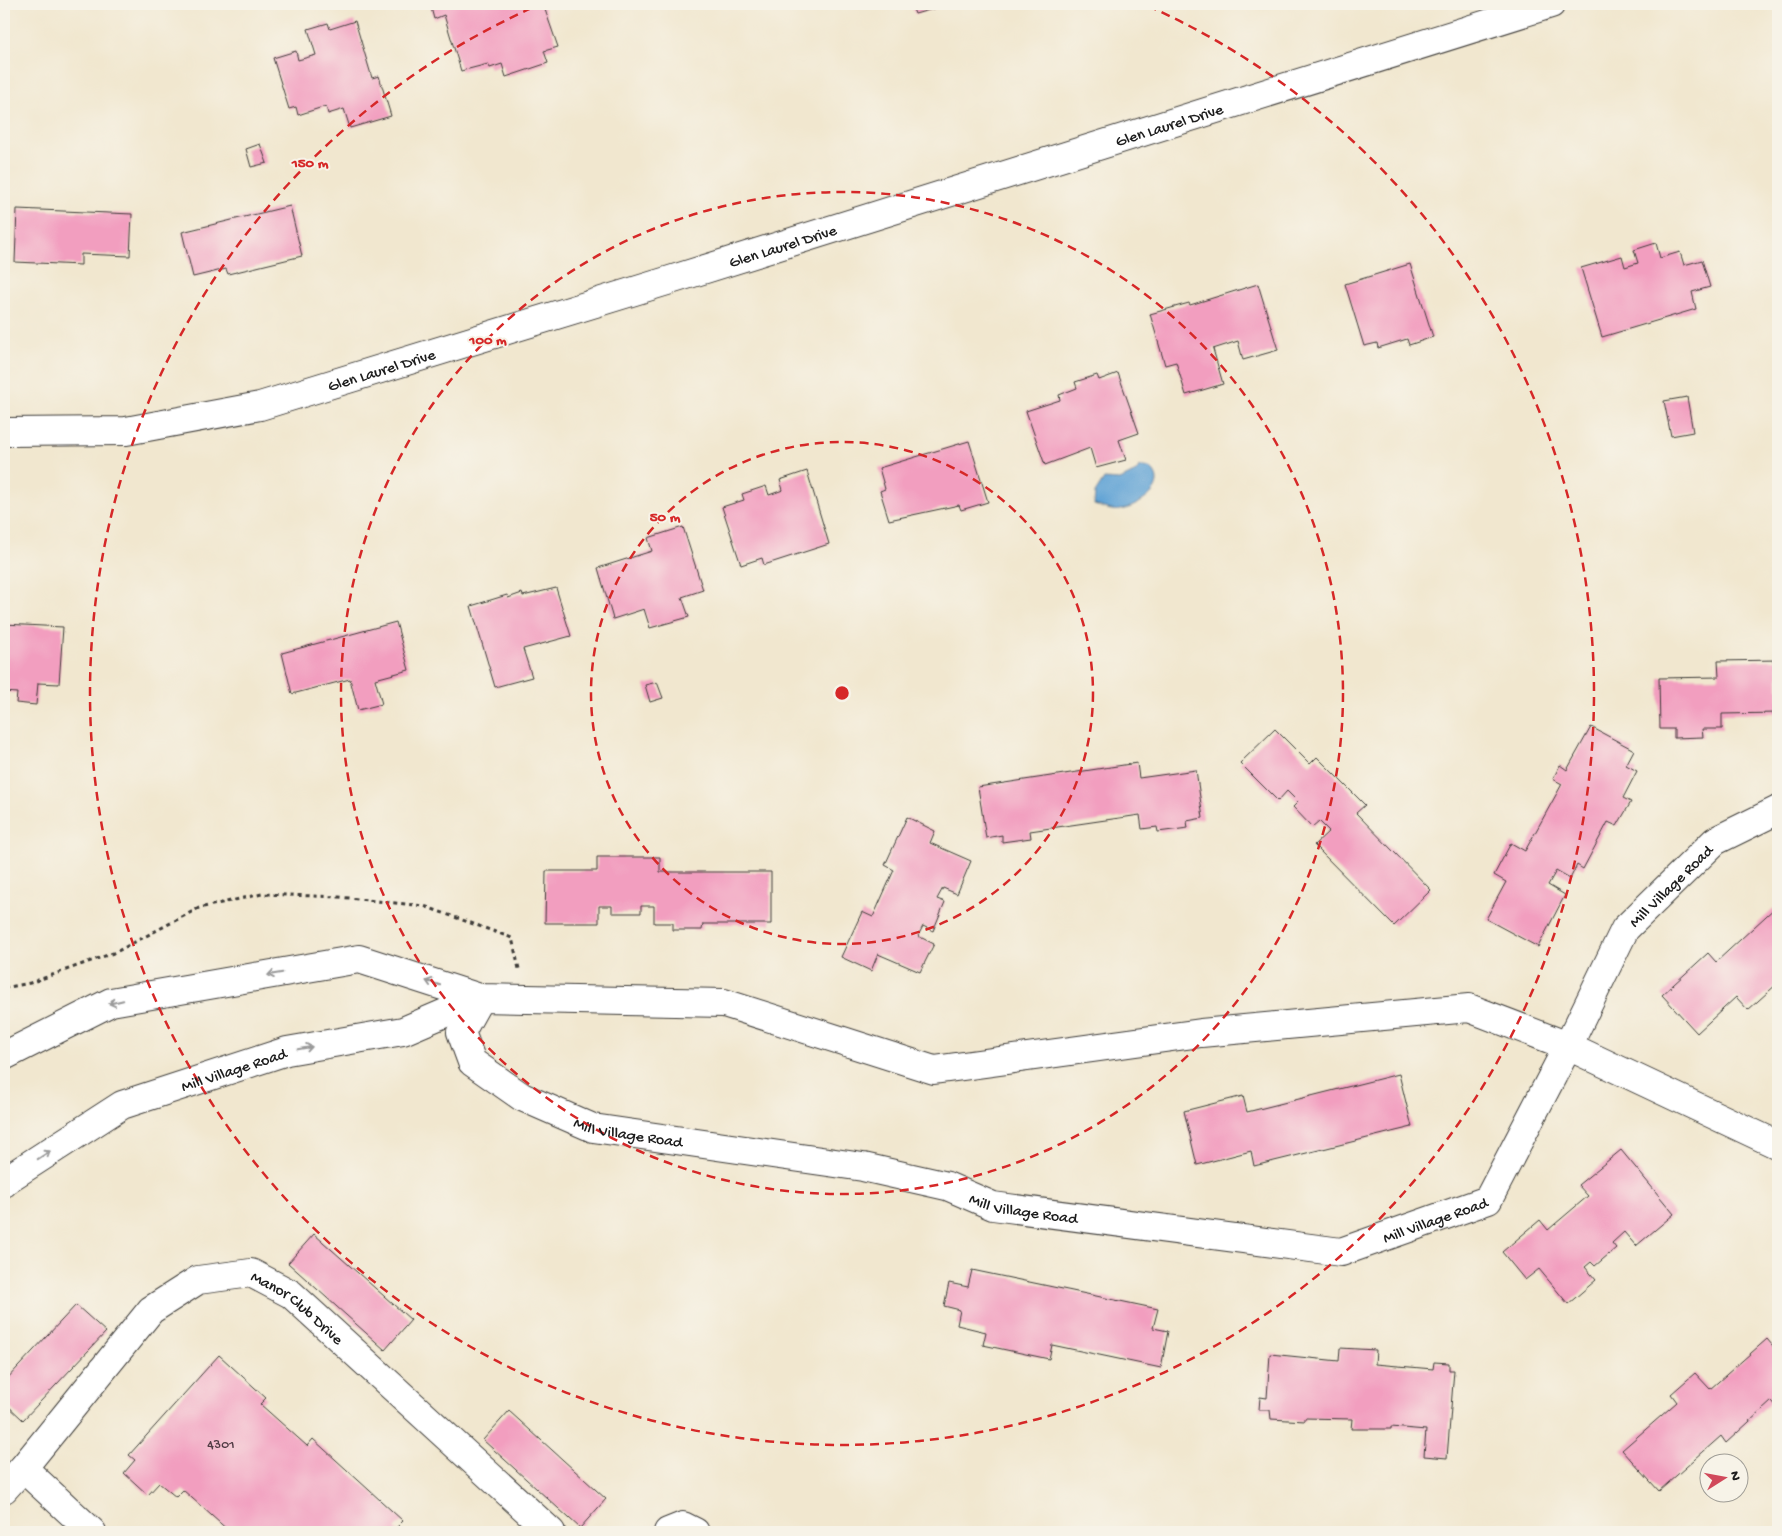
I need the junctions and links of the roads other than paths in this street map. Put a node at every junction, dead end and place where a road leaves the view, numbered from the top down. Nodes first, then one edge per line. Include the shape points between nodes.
1 (1551, 4) edge
2 (4, 432) edge
3 (1778, 810) edge
4 (480, 998) junction
5 (1568, 1046) junction
6 (4, 1056) edge
7 (1778, 1145) edge
8 (4, 1183) edge
9 (22, 1468) junction
10 (4, 1489) edge
11 (92, 1532) edge
12 (550, 1532) edge
13 (668, 1532) edge
14 (695, 1532) edge

1 - 2 street, Glen Laurel Drive via 260,406 126,431
3 - 5 street, Mill Village Road via 1715,840 1625,929
4 - 5 street, Mill Village Road via 724,1003 934,1070 1201,1033 1469,1008
4 - 5 street, Mill Village Road via 461,1032 472,1062 522,1098 593,1128 863,1167 947,1186 992,1206 1342,1252 1488,1200
4 -> 6 street, Mill Village Road via 359,959 111,1002
8 -> 4 street, Mill Village Road via 122,1105 287,1051 403,1031
5 - 7 street, Mill Village Road
9 - 10 street, Manor Club Drive
9 - 11 street
9 - 12 street, Manor Club Drive via 150,1310 198,1280 251,1273 291,1294
13 - 14 street via 683,1526

